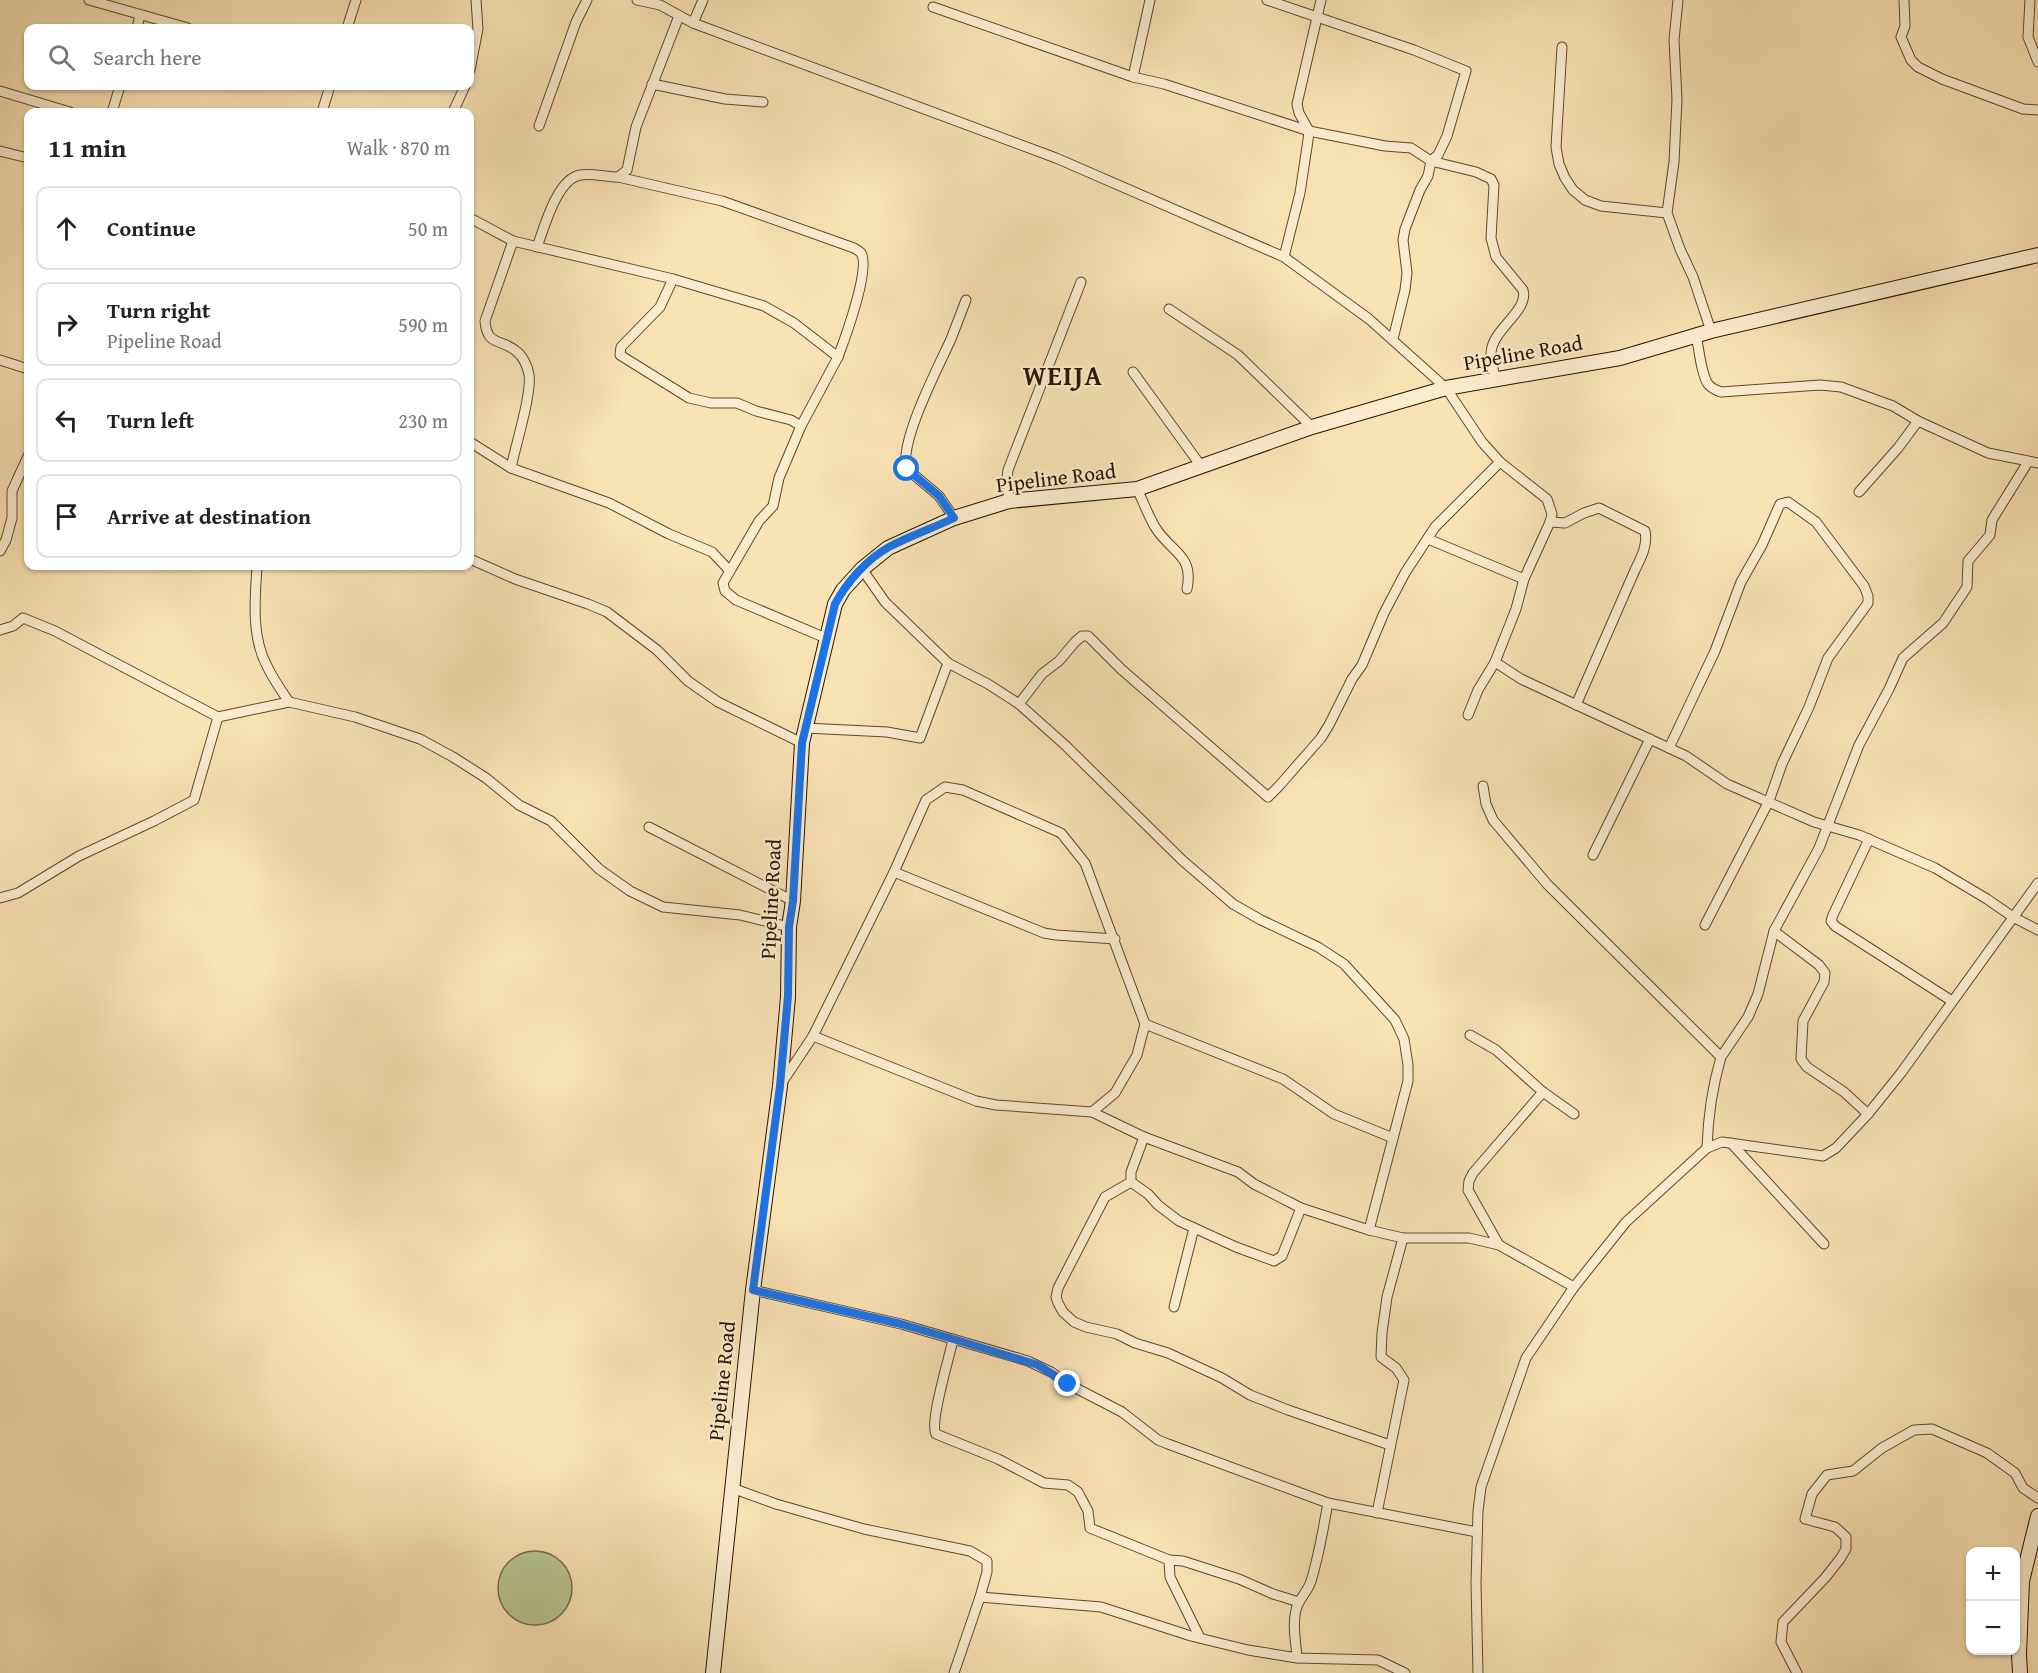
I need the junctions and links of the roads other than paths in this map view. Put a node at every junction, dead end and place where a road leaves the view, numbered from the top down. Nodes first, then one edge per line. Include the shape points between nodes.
1 (89, 0) edge
2 (356, 0) edge
3 (476, 0) edge
4 (587, 0) edge
5 (637, 0) edge
6 (703, 0) edge
7 (1150, 0) edge
8 (1267, 0) edge
9 (1321, 0) edge
10 (1678, 0) edge
11 (1904, 0) edge
12 (2030, 0) edge
13 (661, 3) edge
14 (933, 7) dead end
15 (140, 15) junction
16 (679, 16) junction
17 (1316, 17) junction
18 (693, 23) junction
19 (138, 24) edge
20 (173, 24) edge
21 (348, 24) edge
22 (1562, 47) dead end
23 (474, 50) edge
24 (2038, 62) edge
25 (1133, 77) junction
26 (652, 84) junction
27 (119, 90) edge
28 (329, 90) edge
29 (463, 90) edge
30 (0, 91) edge
31 (763, 102) dead end
32 (57, 108) edge
33 (113, 108) edge
34 (323, 108) edge
35 (455, 108) edge
36 (2038, 110) edge
37 (539, 126) dead end
38 (1309, 131) junction
39 (0, 151) edge
40 (24, 157) edge
41 (1431, 161) junction
42 (618, 177) junction
43 (1667, 213) junction
44 (474, 220) edge
45 (513, 241) junction
46 (537, 248) junction
47 (2038, 255) edge
48 (1284, 257) junction
49 (673, 279) junction
50 (1081, 282) dead end
51 (966, 300) dead end
52 (1169, 309) dead end
53 (1712, 331) junction
54 (1696, 335) junction
55 (1393, 339) junction
56 (838, 357) junction
57 (0, 360) edge
58 (24, 368) edge
59 (1133, 372) dead end
60 (1496, 379) junction
61 (1446, 388) junction
62 (1918, 421) junction
63 (801, 426) junction
64 (1312, 427) junction
65 (474, 445) edge
66 (1500, 462) junction
67 (2033, 463) edge
68 (24, 465) edge
69 (1201, 466) junction
70 (510, 468) junction
71 (1137, 489) junction
72 (1859, 492) dead end
73 (1009, 501) junction
74 (954, 518) junction
75 (1550, 522) junction
76 (1428, 539) junction
77 (0, 551) edge
78 (474, 561) edge
79 (862, 569) junction
80 (257, 570) edge
81 (729, 570) junction
82 (1524, 579) junction
83 (1187, 590) dead end
84 (0, 630) edge
85 (828, 639) junction
86 (1495, 662) junction
87 (948, 663) junction
88 (289, 702) junction
89 (1019, 704) junction
90 (1576, 705) junction
91 (1468, 715) dead end
92 (218, 717) junction
93 (805, 728) junction
94 (1650, 739) junction
95 (802, 743) junction
96 (1669, 748) junction
97 (1483, 786) dead end
98 (1769, 801) junction
99 (1827, 825) junction
100 (649, 826) dead end
101 (1869, 839) junction
102 (1593, 855) dead end
103 (894, 872) junction
104 (2038, 883) edge
105 (0, 898) edge
106 (793, 901) junction
107 (2013, 917) junction
108 (1705, 925) dead end
109 (789, 927) junction
110 (2038, 930) edge
111 (1774, 931) junction
112 (1115, 939) junction
113 (1952, 1001) junction
114 (1145, 1023) junction
115 (1470, 1035) dead end
116 (813, 1036) junction
117 (1721, 1057) junction
118 (780, 1086) junction
119 (1543, 1092) junction
120 (1092, 1112) junction
121 (1574, 1114) dead end
122 (1868, 1114) junction
123 (1144, 1137) junction
124 (1392, 1138) junction
125 (1731, 1143) junction
126 (1707, 1148) junction
127 (1131, 1182) junction
128 (1301, 1208) junction
129 (1194, 1228) junction
130 (1369, 1230) junction
131 (1403, 1238) junction
132 (1824, 1244) dead end
133 (1499, 1245) junction
134 (1574, 1287) junction
135 (753, 1290) junction
136 (1174, 1307) dead end
137 (953, 1339) junction
138 (1390, 1445) junction
139 (732, 1488) junction
140 (2038, 1498) edge
141 (1328, 1503) junction
142 (1377, 1513) junction
143 (2038, 1516) edge
144 (1477, 1532) junction
145 (1168, 1560) junction
146 (980, 1597) junction
147 (1299, 1602) junction
148 (1200, 1638) junction
149 (1297, 1658) junction
150 (713, 1673) edge
151 (954, 1673) edge
152 (1405, 1673) edge
153 (1478, 1673) edge
154 (1797, 1673) edge
155 (2020, 1673) edge

1 - 15 street
2 - 21 street
3 - 23 street via 478,29
4 - 37 street
5 - 13 street
6 - 18 street
7 - 25 street
8 - 17 street
9 - 17 street
10 - 43 street via 1674,40 1674,162
11 - 36 street via 1905,26 1901,37 1917,67 2023,109
12 - 24 street via 2028,37
13 - 16 street
14 - 25 street
15 - 19 street
15 - 20 street
16 - 18 street
16 - 26 street
17 - 38 street via 1297,104
17 - 41 street via 1466,71 1447,136
18 - 48 street via 1056,158
22 - 43 street via 1556,147 1565,178 1585,200 1601,206
25 - 38 street
26 - 31 street via 725,99
26 - 42 street via 632,138 627,170
27 - 33 street
28 - 34 street
29 - 35 street
30 - 32 street
38 - 41 street via 1411,148
38 - 48 street via 1300,193
39 - 40 street
41 - 55 street via 1405,229 1407,273
41 - 60 street via 1476,172 1493,182 1491,238 1496,257 1525,295 1492,347
42 - 46 street via 582,175 568,181 554,202
42 - 56 street via 722,201 861,252 857,300
43 - 53 street
44 - 45 street
45 - 46 street
45 - 70 street via 485,321 486,333 515,349 529,376
46 - 49 street
47 - 53 street, Pipeline Road
48 - 55 street
49 - 56 street via 764,306 794,323
49 - 63 street via 660,307 621,347 620,355 689,398 737,403
50 - 73 street via 1008,470
51 - 74 street via 918,410 906,457 907,469 939,496
52 - 64 street via 1238,355
53 - 54 street, Pipeline Road
54 - 60 street, Pipeline Road via 1620,358
54 - 62 street via 1704,373 1713,389 1721,392 1841,387 1893,406
55 - 61 street
56 - 63 street
57 - 58 street
59 - 69 street
60 - 61 street, Pipeline Road
61 - 64 street, Pipeline Road
61 - 66 street
62 - 67 street via 1988,453
62 - 72 street
63 - 81 street via 779,478 773,506 759,521
64 - 69 street, Pipeline Road
65 - 70 street
66 - 75 street via 1547,499 1552,514
66 - 76 street via 1435,527
67 - 99 street via 1992,520 1990,535 1968,561 1967,587 1943,623 1903,658 1859,745
68 - 77 street via 12,491 12,518
69 - 71 street, Pipeline Road
70 - 81 street via 609,503 712,552
71 - 73 street, Pipeline Road
71 - 83 street via 1155,528 1188,565
73 - 74 street, Pipeline Road
74 - 79 street, Pipeline Road via 888,548
75 - 82 street
75 - 90 street via 1565,523 1599,508 1645,531 1646,537
76 - 82 street
76 - 89 street via 1405,573 1362,665 1325,731 1268,797 1088,636 1082,636 1042,674
78 - 95 street via 607,612 718,702
79 - 85 street, Pipeline Road via 835,604
79 - 87 street via 885,602
80 - 88 street via 258,640 266,665
81 - 85 street via 723,583 725,591 736,600
82 - 86 street
84 - 92 street via 23,618
85 - 93 street, Pipeline Road
86 - 90 street
86 - 91 street
87 - 89 street
87 - 93 street via 920,738 887,732
88 - 92 street
88 - 109 street via 355,717 420,739 453,757 519,805 551,821 599,870 663,907 740,915
89 - 124 street via 1233,904 1344,964 1395,1020 1404,1039 1408,1081
90 - 94 street
92 - 105 street via 194,800 79,856 18,893
93 - 95 street, Pipeline Road
94 - 96 street
94 - 102 street
95 - 106 street, Pipeline Road
96 - 98 street via 1727,784
96 - 98 street via 1715,651 1741,582 1780,504 1788,502 1816,522 1864,586 1868,603 1828,658
97 - 117 street via 1493,820 1547,884
98 - 99 street
98 - 108 street
99 - 101 street
99 - 111 street via 1819,848
100 - 106 street
101 - 107 street via 1935,868
101 - 113 street via 1831,921
103 - 112 street via 1044,933
103 - 112 street via 926,800 945,787 963,790 1061,833 1085,863
103 - 116 street
104 - 107 street
106 - 109 street, Pipeline Road
107 - 110 street
107 - 113 street
109 - 118 street, Pipeline Road
111 - 117 street via 1758,994 1741,1030
111 - 122 street via 1825,973 1803,1021 1801,1059
112 - 114 street
113 - 122 street
114 - 120 street via 1137,1055 1115,1093
114 - 124 street via 1283,1078 1334,1114
115 - 119 street via 1496,1050
116 - 118 street
116 - 120 street via 976,1101
117 - 126 street via 1712,1087
118 - 135 street, Pipeline Road
119 - 121 street
119 - 133 street via 1469,1181 1468,1190
120 - 123 street
122 - 125 street via 1836,1148 1823,1156
123 - 127 street
123 - 128 street via 1238,1172
124 - 130 street
125 - 126 street
125 - 132 street
126 - 134 street via 1626,1222
127 - 129 street via 1179,1221
127 - 138 street via 1110,1193 1098,1208 1058,1288 1056,1297 1063,1312 1086,1327 1168,1353 1250,1395
128 - 129 street via 1282,1256 1274,1261
128 - 130 street
129 - 136 street
130 - 131 street
131 - 133 street via 1469,1238
131 - 138 street via 1382,1333 1381,1357 1404,1380
133 - 134 street
134 - 144 street via 1526,1358 1481,1487
135 - 137 street
135 - 139 street, Pipeline Road
137 - 141 street via 1038,1365 1131,1417 1158,1440
137 - 145 street via 935,1414 936,1434 1044,1483 1068,1485 1078,1491 1088,1511 1090,1528
138 - 142 street
139 - 146 street via 864,1528 970,1551 987,1561
139 - 150 street, Pipeline Road
140 - 154 street via 2023,1488 2015,1473 1987,1453 1932,1429 1914,1430 1853,1471 1827,1475 1812,1494 1805,1519 1835,1527 1846,1537 1846,1549 1825,1578 1783,1622 1781,1642
141 - 142 street
141 - 147 street via 1310,1585
142 - 144 street
143 - 155 street via 2022,1581
144 - 153 street
145 - 147 street via 1183,1561
145 - 148 street via 1170,1577
146 - 148 street via 1101,1607
146 - 151 street
147 - 149 street via 1295,1618
148 - 149 street
149 - 152 street via 1378,1660

